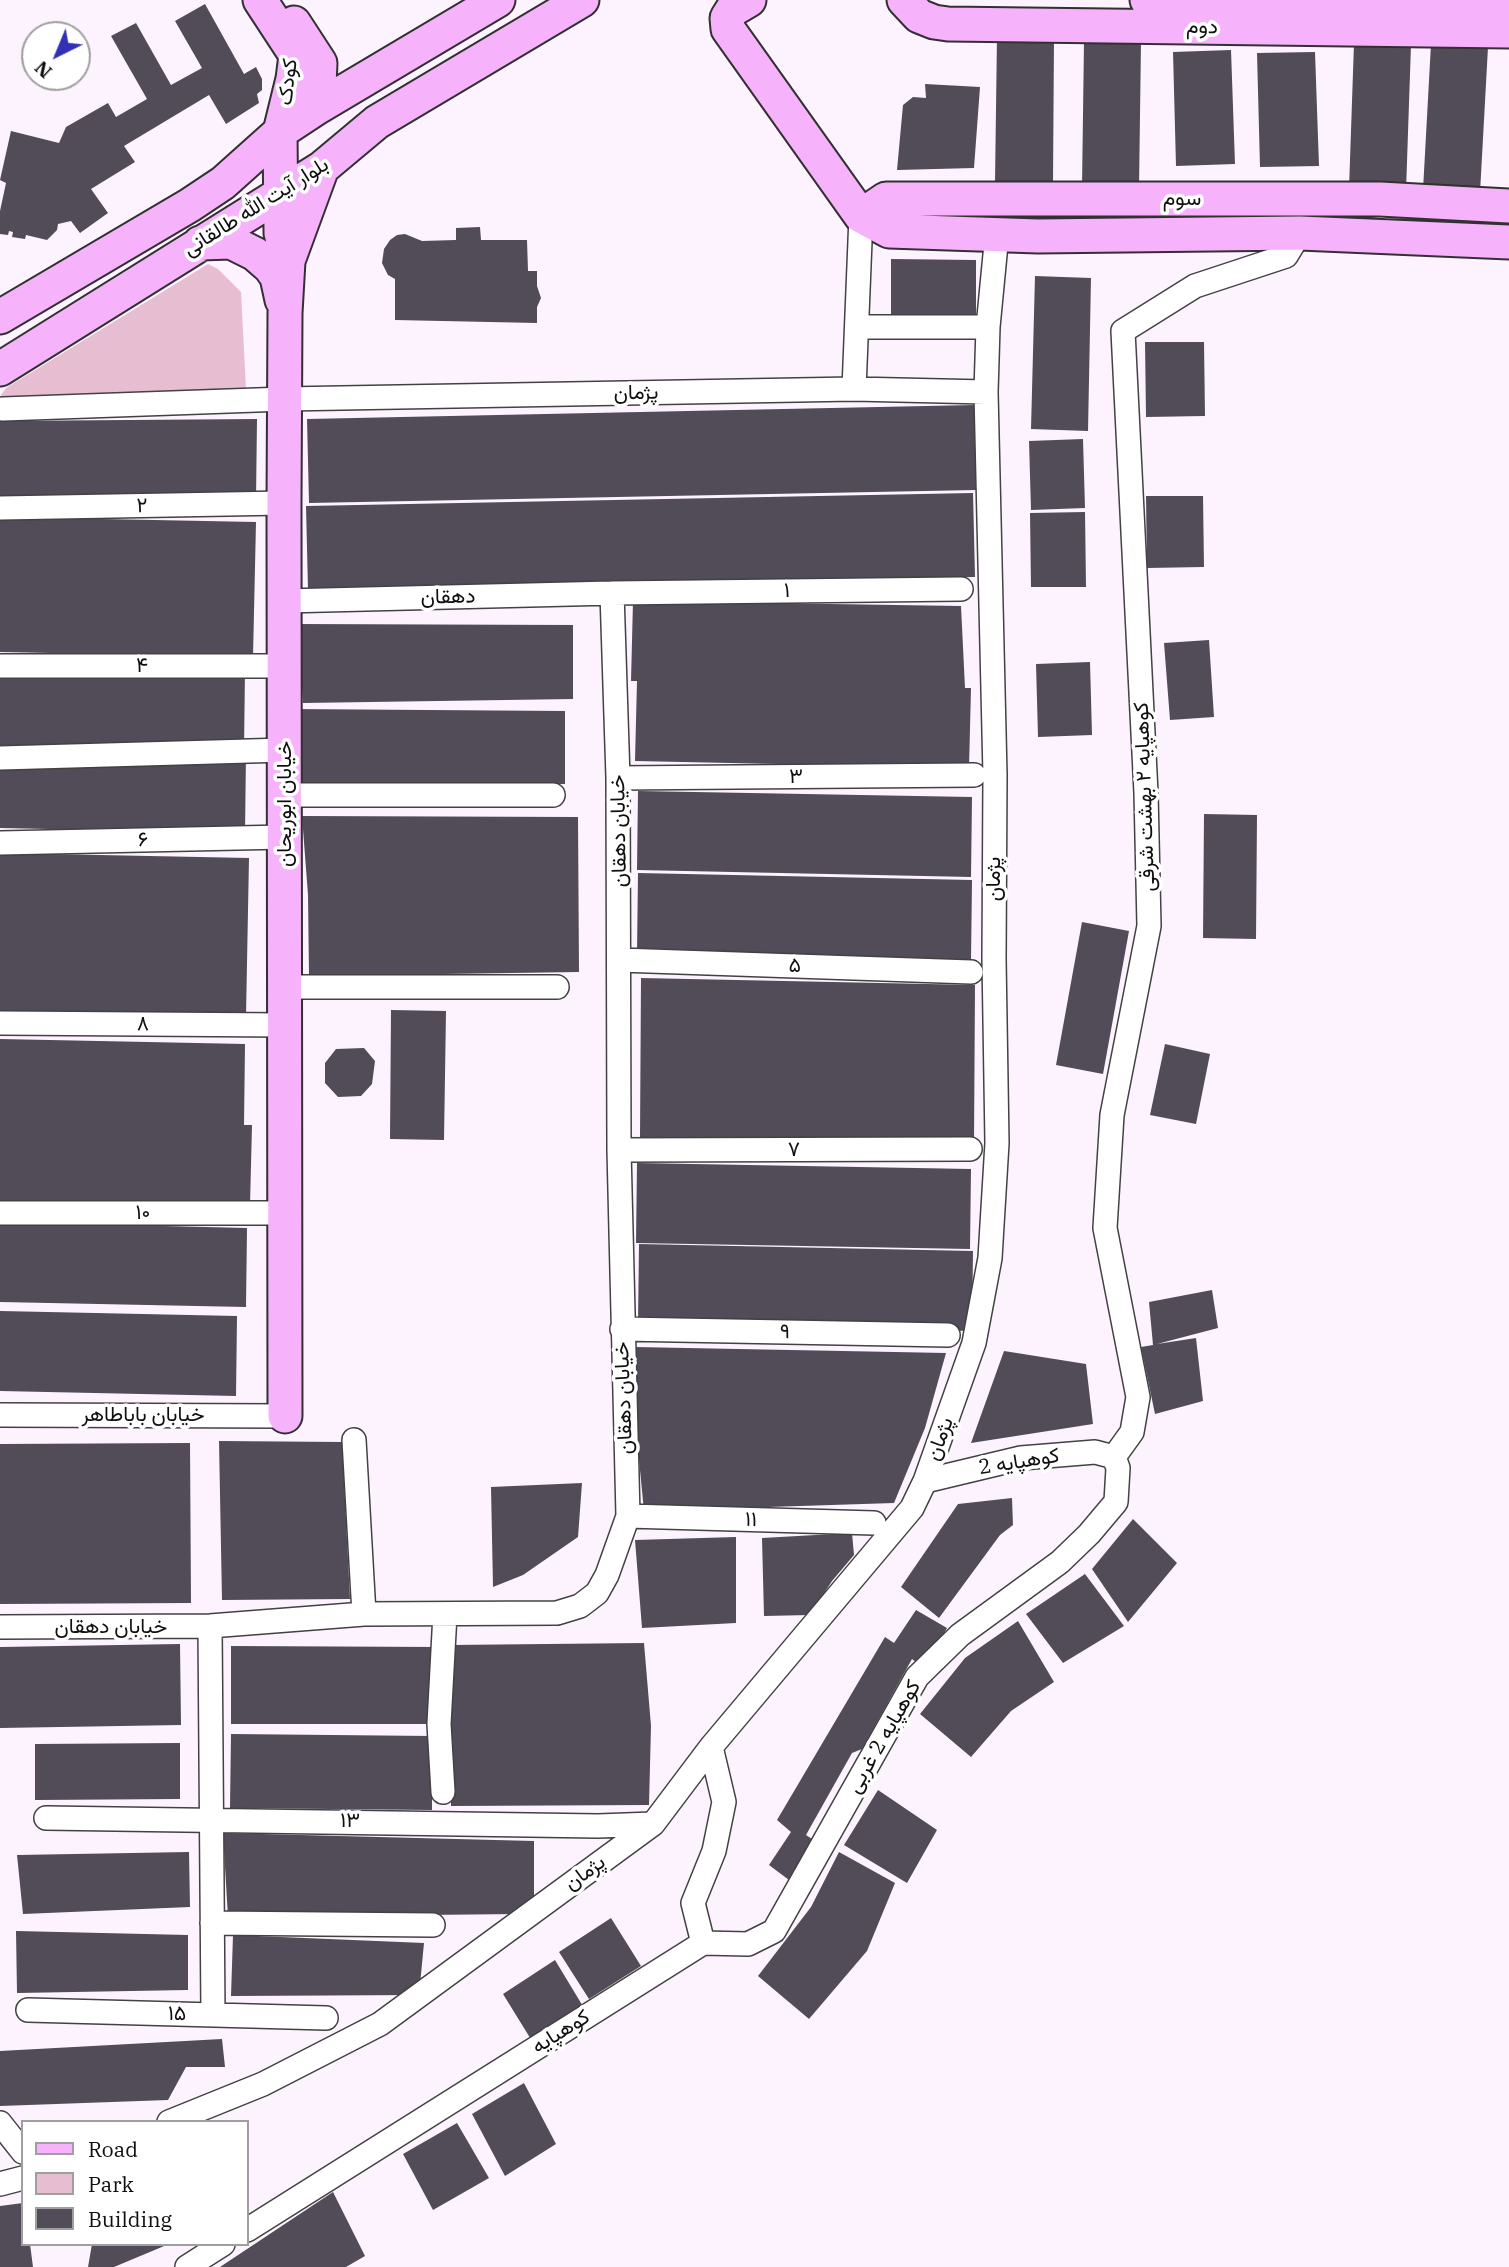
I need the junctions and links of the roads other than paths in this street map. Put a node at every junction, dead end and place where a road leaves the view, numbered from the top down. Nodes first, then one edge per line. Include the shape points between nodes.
1 (260, 0) edge
2 (279, 0) edge
3 (498, 0) edge
4 (582, 0) edge
5 (748, 0) edge
6 (1147, 0) edge
7 (915, 5) edge
8 (1509, 5) edge
9 (1509, 31) edge
10 (323, 104) junction
11 (280, 132) junction
12 (332, 160) junction
13 (280, 193) junction
14 (1509, 206) edge
15 (861, 216) junction
16 (1300, 233) junction
17 (997, 234) junction
18 (200, 243) junction
19 (1509, 243) edge
20 (288, 261) junction
21 (285, 313) junction
22 (0, 317) edge
23 (857, 327) junction
24 (988, 327) junction
25 (0, 369) edge
26 (854, 389) junction
27 (986, 392) junction
28 (285, 399) junction
29 (3, 409) dead end
30 (284, 503) junction
31 (0, 508) edge
32 (961, 589) dead end
33 (612, 593) junction
34 (285, 601) junction
35 (0, 666) edge
36 (284, 666) junction
37 (285, 750) junction
38 (0, 758) edge
39 (974, 775) dead end
40 (618, 778) junction
41 (285, 795) junction
42 (553, 795) dead end
43 (285, 838) junction
44 (0, 843) edge
45 (620, 960) junction
46 (971, 972) dead end
47 (285, 987) junction
48 (557, 987) dead end
49 (0, 1023) edge
50 (285, 1025) junction
51 (619, 1150) junction
52 (970, 1150) dead end
53 (0, 1213) edge
54 (285, 1213) junction
55 (622, 1329) junction
56 (948, 1335) dead end
57 (0, 1399) edge
58 (285, 1410) junction
59 (0, 1415) edge
60 (354, 1440) dead end
61 (1114, 1457) junction
62 (925, 1481) junction
63 (628, 1516) junction
64 (874, 1523) dead end
65 (364, 1614) junction
66 (446, 1614) junction
67 (210, 1626) junction
68 (0, 1627) edge
69 (711, 1746) junction
70 (443, 1792) dead end
71 (47, 1818) dead end
72 (211, 1820) junction
73 (653, 1824) junction
74 (212, 1923) junction
75 (433, 1925) dead end
76 (703, 1943) junction
77 (28, 2010) dead end
78 (213, 2015) junction
79 (326, 2018) dead end
80 (174, 2120) edge
81 (0, 2123) edge
82 (21, 2149) edge
83 (21, 2179) edge
84 (0, 2184) edge
85 (248, 2229) edge
86 (220, 2246) edge
87 (187, 2267) edge

1 - 11 main road, کودک via 296,55
2 - 10 main road, کودک via 320,62
3 - 10 main road, بلوار آیت الله طالقانی
4 - 12 main road, بلوار آیت الله طالقانی via 377,122
5 - 15 main road, سوم via 732,10 728,29
6 - 8 main road, دوم
7 - 9 main road, دوم via 934,22 948,24
10 - 11 main road, بلوار آیت الله طالقانی
10 - 12 main road via 341,109 352,126 352,134
11 - 13 main road, کودک
11 - 22 main road, بلوار آیت الله طالقانی via 223,183 190,205
12 - 13 main road, بلوار آیت الله طالقانی
12 - 20 main road
13 - 18 main road, بلوار آیت الله طالقانی
13 - 20 main road, خیابان ابوریحان via 281,233
14 - 15 main road, سوم via 1380,199 886,199
15 - 17 main road, سوم via 889,231
15 - 23 street
16 - 17 main road, سوم
16 - 19 main road, سوم
16 - 61 street, کوهپایه ۲ بهشت شرقی via 1286,256 1195,286 1123,331 1149,926 1112,1115 1105,1228 1139,1396 1132,1432
17 - 24 street, پژمان
18 - 21 main road via 231,242 255,254 276,277
18 - 25 main road, بلوار آیت الله طالقانی
20 - 21 main road, خیابان ابوریحان
21 - 28 main road, خیابان ابوریحان
23 - 24 street
23 - 26 street
24 - 27 street, پژمان
26 - 27 street, پژمان
26 - 28 street, پژمان
27 - 62 street, پژمان via 995,761 997,1143 990,1258 975,1343
28 - 29 street, پژمان
28 - 30 main road, خیابان ابوریحان
30 - 31 street, ۲
30 - 34 main road, خیابان ابوریحان
32 - 33 street, ۱
33 - 34 street, دهقان
33 - 40 street, خیابان دهقان
34 - 36 main road, خیابان ابوریحان
35 - 36 street, ۴
36 - 37 main road, خیابان ابوریحان
37 - 38 street
37 - 41 main road, خیابان ابوریحان
39 - 40 street, ۳
40 - 45 street, خیابان دهقان
41 - 42 street
41 - 43 main road, خیابان ابوریحان
43 - 44 street, ۶
43 - 47 main road, خیابان ابوریحان
45 - 46 street, ۵
45 - 51 street, خیابان دهقان
47 - 48 street
47 - 50 main road, خیابان ابوریحان
49 - 50 street, ۸
50 - 54 main road, خیابان ابوریحان
51 - 52 street, ۷
51 - 55 street, خیابان دهقان
53 - 54 street, ۱۰
54 - 58 main road, خیابان ابوریحان
55 - 56 street, ۹
55 - 63 street, خیابان دهقان
57 - 58 street, خیابان باباطاهر
58 - 59 street, خیابان باباطاهر
60 - 65 street
61 - 62 street, کوهپایه 2 via 1096,1452 1021,1458
61 - 76 street, کوهپایه 2 غربی via 1118,1468 1116,1502 1089,1534 1060,1562 960,1635 917,1677 774,1931 748,1944
62 - 69 street, پژمان via 912,1508
63 - 64 street, ۱۱
63 - 66 street, خیابان دهقان via 607,1575 597,1593 580,1606 557,1613
65 - 66 street, خیابان دهقان
65 - 67 street, خیابان دهقان
66 - 70 street via 439,1724
67 - 68 street, خیابان دهقان
67 - 72 street
69 - 73 street, پژمان
69 - 76 street via 724,1802 714,1851 693,1903
71 - 72 street, ۱۳
72 - 73 street, ۱۳
72 - 74 street
73 - 80 street, پژمان via 380,2024 263,2084
74 - 75 street
74 - 78 street
76 - 85 street, کوهپایه
77 - 78 street, ۱۵
78 - 79 street, ۱۵
81 - 82 street
83 - 84 street
86 - 87 street

